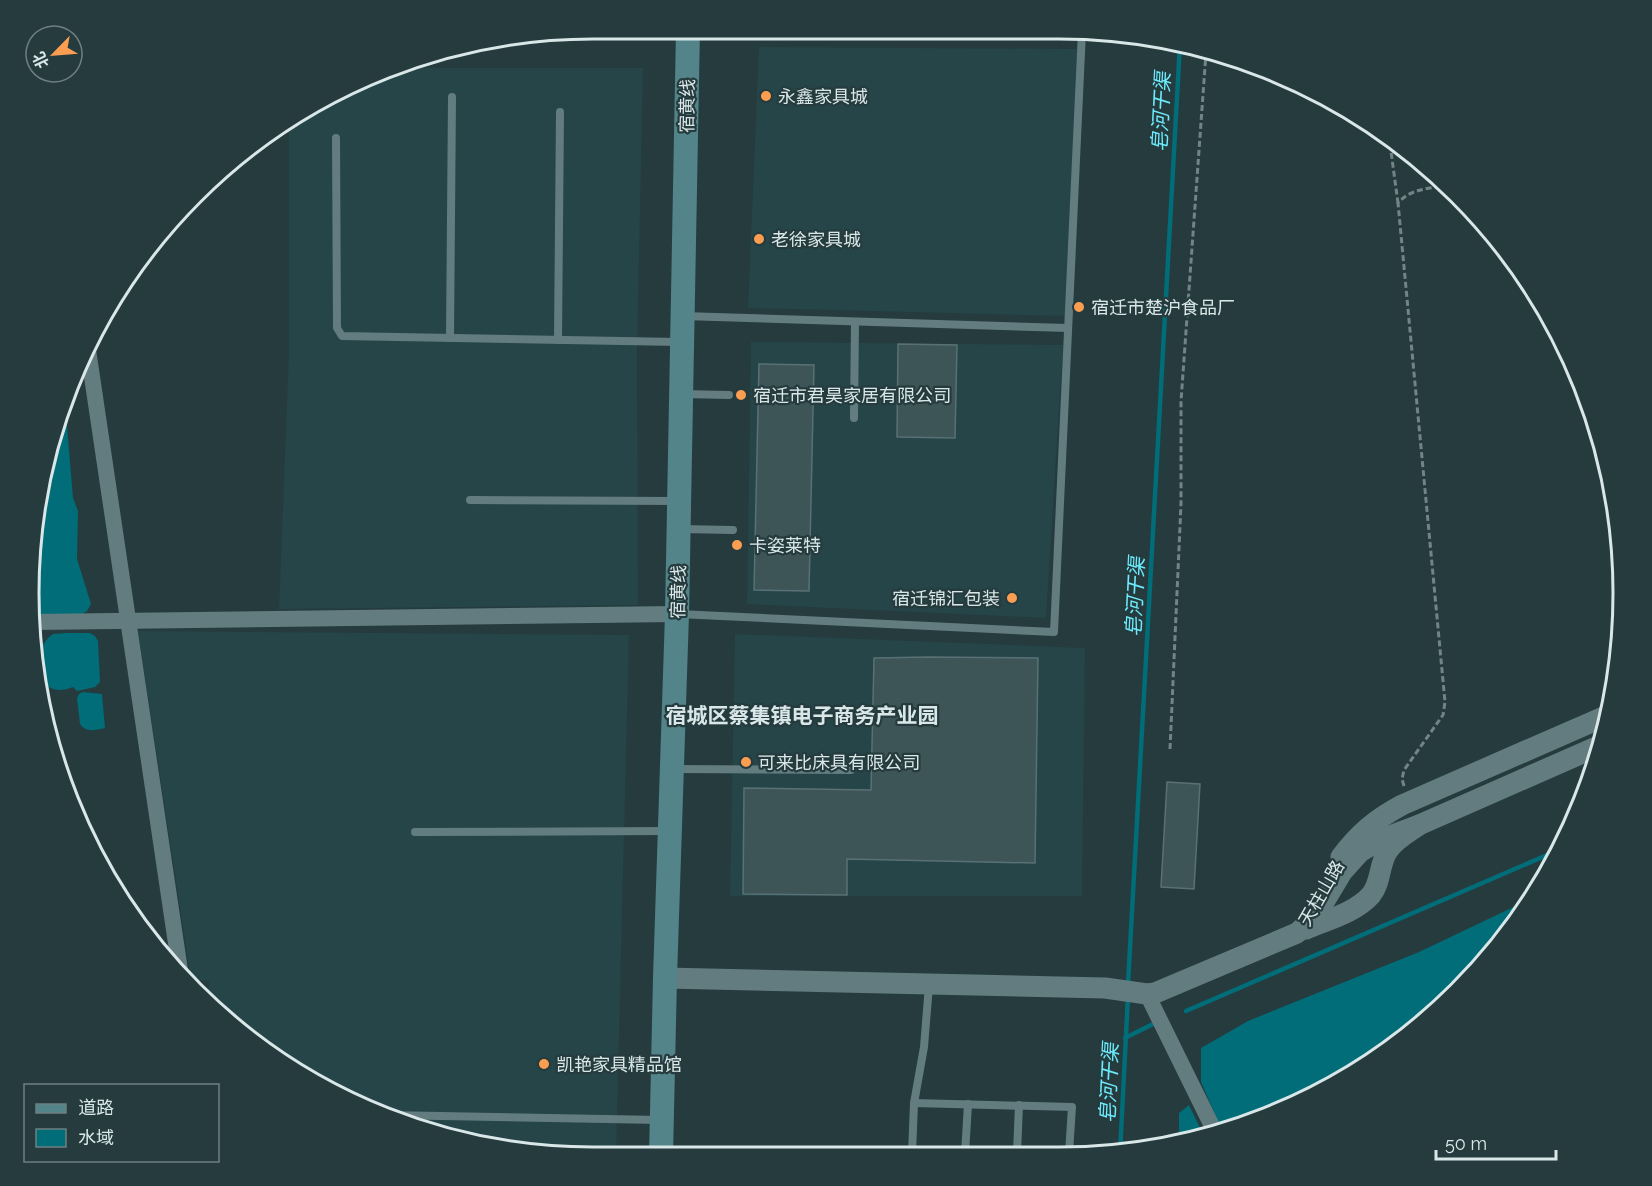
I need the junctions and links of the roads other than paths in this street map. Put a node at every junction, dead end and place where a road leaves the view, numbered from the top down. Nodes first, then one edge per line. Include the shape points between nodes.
1 (688, 39) edge
2 (1082, 40) edge
3 (452, 97) dead end
4 (560, 112) dead end
5 (336, 138) dead end
6 (683, 316) junction
7 (855, 322) junction
8 (1068, 328) junction
9 (450, 338) junction
10 (558, 340) junction
11 (682, 342) junction
12 (90, 362) edge
13 (681, 394) junction
14 (729, 395) dead end
15 (854, 418) dead end
16 (470, 500) dead end
17 (680, 501) junction
18 (679, 529) junction
19 (733, 530) dead end
20 (677, 614) junction
21 (127, 620) junction
22 (40, 622) edge
23 (1598, 719) edge
24 (1590, 750) edge
25 (672, 769) junction
26 (851, 770) dead end
27 (1419, 825) junction
28 (670, 831) junction
29 (415, 832) dead end
30 (1297, 933) junction
31 (179, 961) edge
32 (664, 978) junction
33 (929, 984) junction
34 (1144, 993) junction
35 (914, 1103) junction
36 (968, 1104) junction
37 (1019, 1105) junction
38 (408, 1115) edge
39 (662, 1120) junction
40 (1212, 1125) edge
41 (661, 1147) edge
42 (912, 1147) edge
43 (965, 1147) edge
44 (1017, 1147) edge
45 (1069, 1147) edge

1 - 6 main road, 宿黄线
2 - 8 lane
3 - 9 lane
4 - 10 lane
5 - 9 lane via 337,328 342,336
6 - 7 lane
6 - 11 main road, 宿黄线
7 - 8 lane
7 - 15 lane
8 - 20 lane via 1054,632
9 - 10 lane
10 - 11 lane
11 - 13 main road, 宿黄线
12 - 21 street
13 - 14 lane
13 - 17 main road, 宿黄线
16 - 17 lane
17 - 18 main road, 宿黄线
18 - 19 lane
18 - 20 main road, 宿黄线
20 - 21 street
20 - 25 main road, 宿黄线
21 - 22 street
21 - 31 street
23 - 30 street, 天柱山路 via 1378,818 1353,841 1332,869
24 - 27 street, 天柱山路
25 - 26 lane
25 - 28 main road, 宿黄线
27 - 30 street via 1379,840 1360,852 1342,872 1315,917
27 - 30 street, 天柱山路 via 1386,853 1376,886 1366,900
28 - 29 lane
28 - 32 main road, 宿黄线
30 - 34 street via 1160,992
32 - 33 street
32 - 39 main road, 宿黄线
33 - 34 street via 1105,988
33 - 35 lane
34 - 40 street
35 - 36 lane
35 - 42 lane
36 - 37 lane
36 - 43 lane
37 - 44 lane
37 - 45 lane via 1072,1107
38 - 39 lane
39 - 41 main road, 宿黄线

